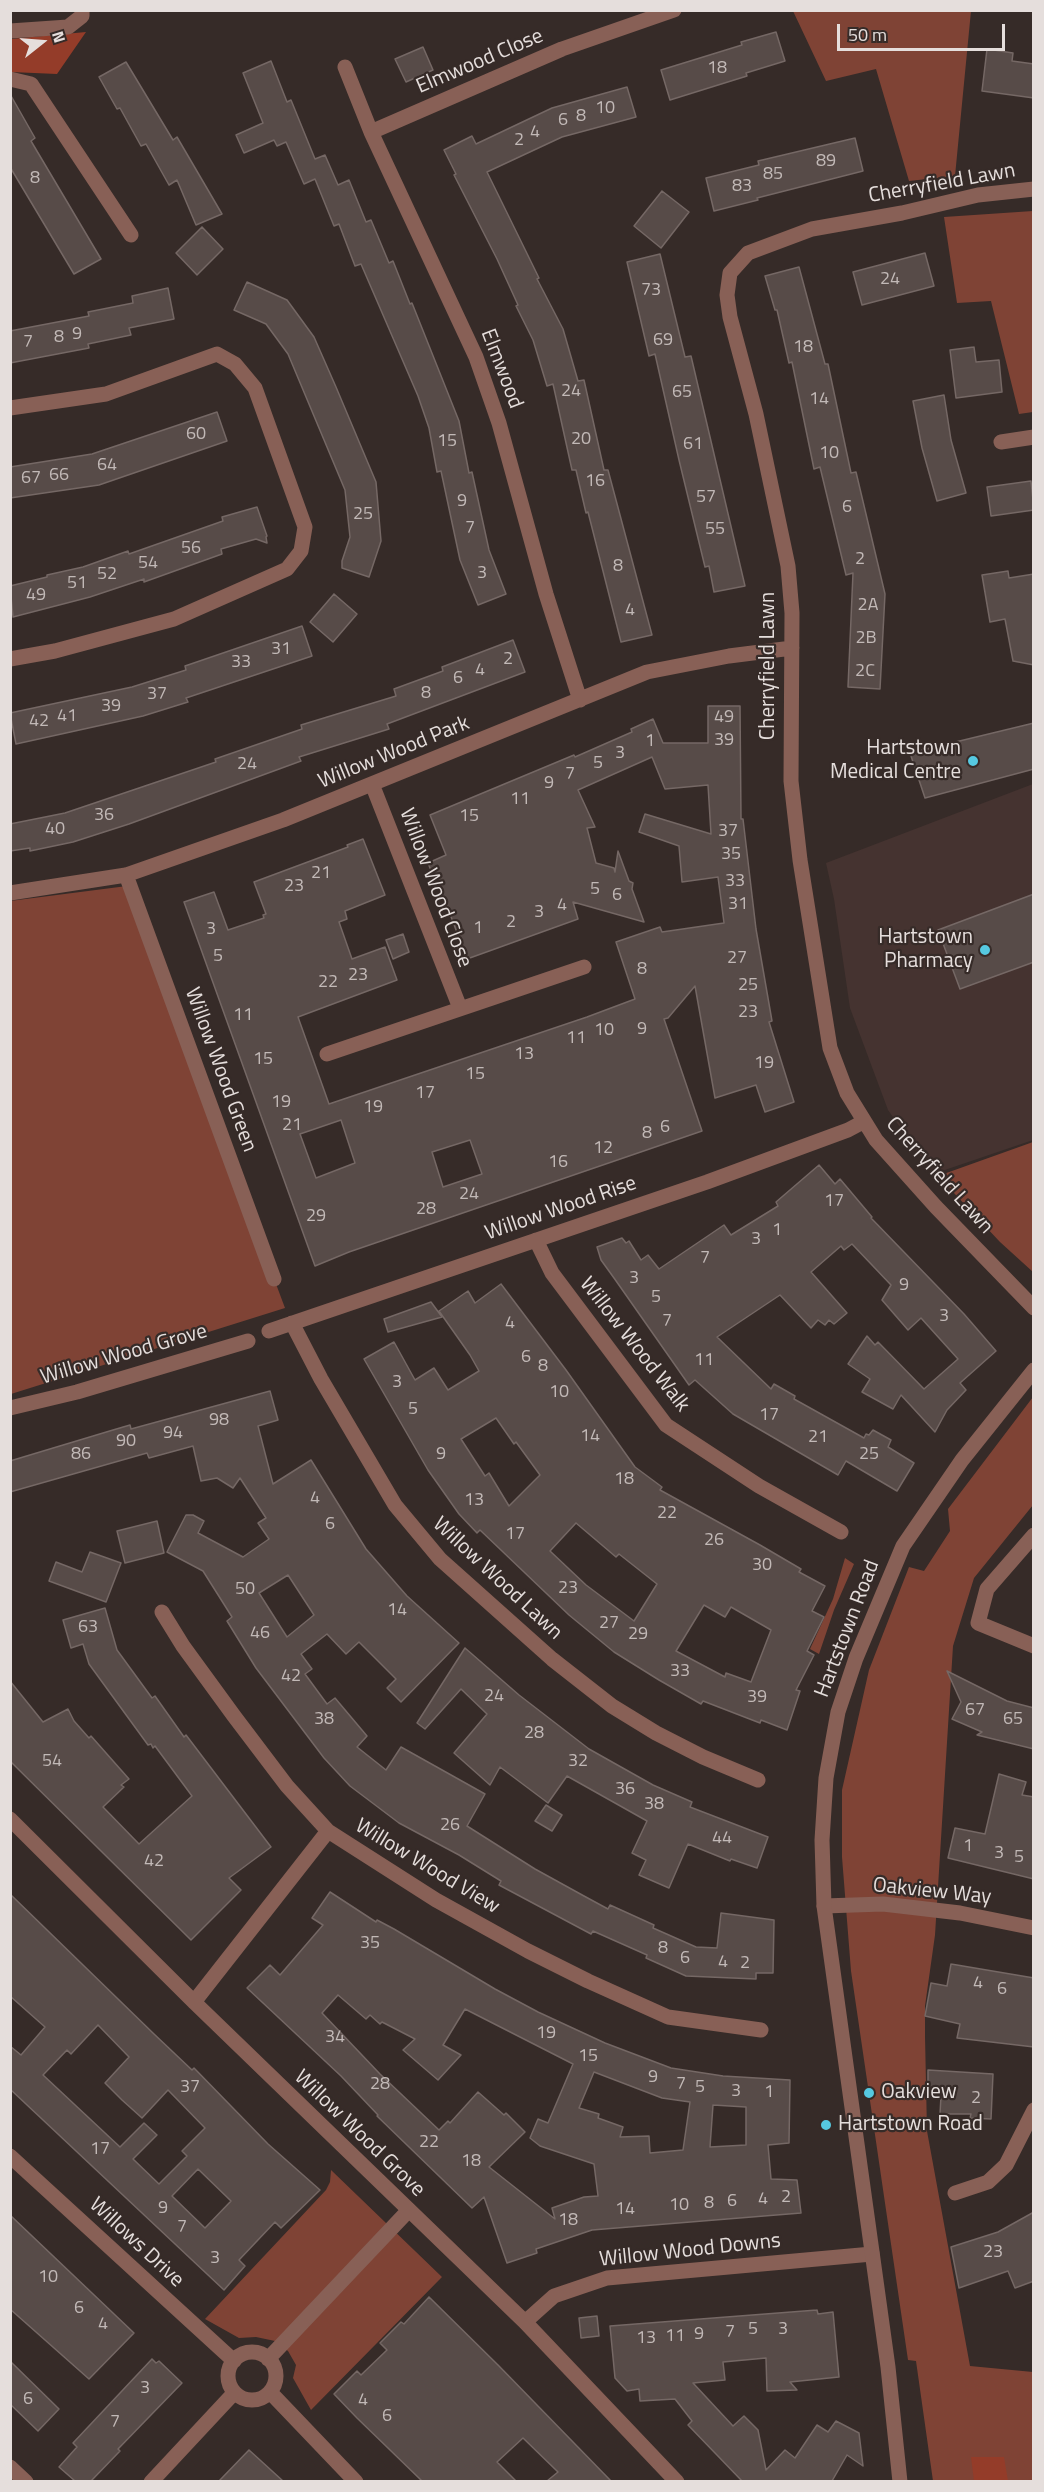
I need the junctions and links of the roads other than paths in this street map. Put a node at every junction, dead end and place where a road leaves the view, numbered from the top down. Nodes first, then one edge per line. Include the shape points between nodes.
1 (674, 10) edge
2 (82, 13) edge
3 (10, 31) edge
4 (345, 67) dead end
5 (10, 80) edge
6 (371, 132) junction
7 (1034, 189) edge
8 (131, 235) dead end
9 (10, 408) edge
10 (1034, 437) edge
11 (1000, 442) dead end
12 (792, 648) junction
13 (10, 659) edge
14 (580, 700) junction
15 (372, 784) junction
16 (126, 875) junction
17 (10, 893) edge
18 (584, 967) dead end
19 (460, 1008) junction
20 (327, 1054) dead end
21 (863, 1122) junction
22 (536, 1240) junction
23 (274, 1279) dead end
24 (1034, 1308) edge
25 (292, 1323) junction
26 (269, 1331) dead end
27 (248, 1341) dead end
28 (1034, 1370) edge
29 (10, 1408) edge
30 (841, 1532) dead end
31 (1034, 1535) edge
32 (162, 1612) dead end
33 (1034, 1646) edge
34 (759, 1780) dead end
35 (10, 1819) edge
36 (328, 1831) junction
37 (824, 1906) junction
38 (1034, 1928) edge
39 (194, 2002) junction
40 (761, 2030) dead end
41 (1034, 2110) edge
42 (10, 2156) edge
43 (955, 2193) dead end
44 (408, 2211) junction
45 (872, 2254) junction
46 (525, 2322) junction
47 (268, 2359) junction
48 (234, 2361) junction
49 (270, 2392) junction
50 (234, 2393) junction
51 (10, 2467) edge
52 (26, 2481) edge
53 (151, 2481) edge
54 (356, 2481) edge
55 (677, 2481) edge
56 (900, 2481) edge

1 - 6 street, Elmwood Close via 562,49
2 - 3 street via 68,27
4 - 6 street, Elmwood
5 - 8 street via 31,84
6 - 14 street, Elmwood via 476,357
7 - 12 street, Cherryfield Lawn via 978,195 812,229 748,253 730,273 730,317 756,414 788,566
9 - 13 street via 106,394 217,354 235,364 255,388 305,527 301,551 287,569 276,574 174,619
10 - 11 street
12 - 14 street, Willow Wood Park via 647,672
12 - 21 street, Cherryfield Lawn via 790,781 819,990 837,1072
14 - 15 street, Willow Wood Park
15 - 16 street, Willow Wood Park
15 - 19 street, Willow Wood Close
16 - 17 street, Willow Wood Park
16 - 23 street, Willow Wood Green
18 - 19 street
19 - 20 street
21 - 22 street, Willow Wood Rise via 791,1152
21 - 24 street, Cherryfield Lawn via 909,1179
22 - 25 street, Willow Wood Rise
22 - 30 street, Willow Wood Walk via 552,1273 666,1425 759,1486
25 - 26 street, Willow Wood Rise
25 - 34 street, Willow Wood Lawn via 395,1505 440,1559 558,1665 612,1706 703,1757
27 - 29 street, Willow Wood Grove
28 - 37 street, Hartstown Road via 962,1460 903,1546 869,1625 838,1712 826,1778 822,1840
31 - 33 street via 987,1589 978,1623
32 - 36 street, Willow Wood View via 287,1786
35 - 39 street, Willow Wood Grove
36 - 39 street
36 - 40 street, Willow Wood View via 478,1924 668,2018
37 - 38 street, Oakview Way via 884,1904 960,1913
37 - 45 street, Hartstown Road
39 - 44 street, Willow Wood Grove
41 - 43 street via 1006,2165 988,2182
42 - 48 street, Willows Drive
44 - 46 street, Willow Wood Grove
44 - 47 street
45 - 46 street, Willow Wood Downs via 607,2278 554,2296
45 - 56 street, Hartstown Road
46 - 55 street, Willow Wood Grove
47 - 48 street via 246,2353
47 - 49 street via 275,2379
48 - 50 street via 228,2380
49 - 50 street via 256,2400
49 - 54 street
50 - 53 street
51 - 52 street

